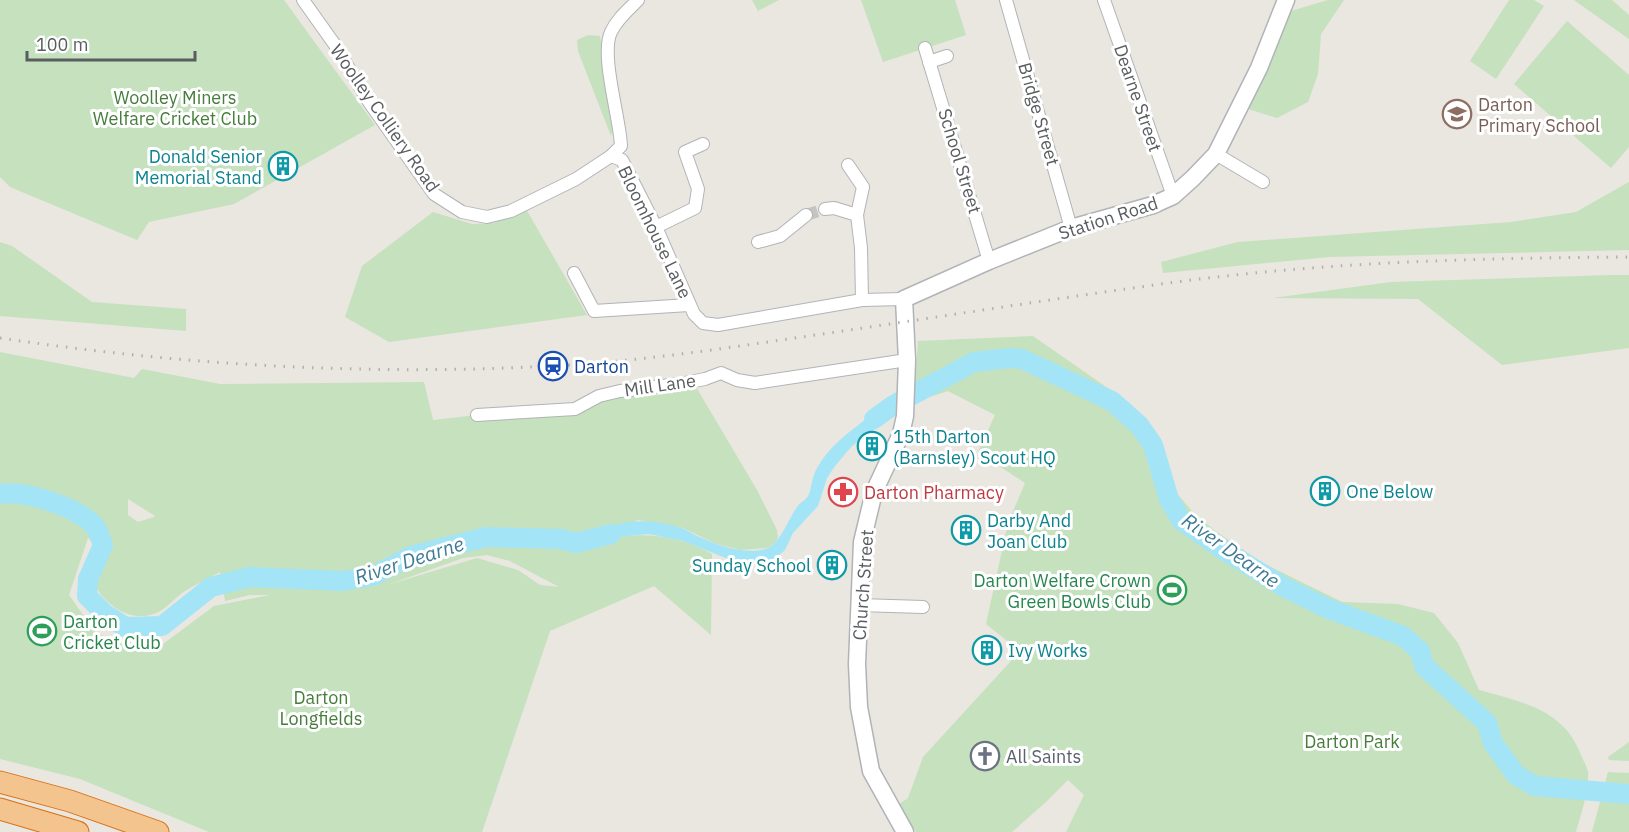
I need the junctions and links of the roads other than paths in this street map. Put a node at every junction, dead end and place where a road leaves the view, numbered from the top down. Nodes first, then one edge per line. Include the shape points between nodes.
1 (303, 0) edge
2 (638, 0) edge
3 (1006, 0) edge
4 (1104, 0) edge
5 (1286, 0) edge
6 (925, 48) dead end
7 (947, 56) dead end
8 (929, 62) junction
9 (703, 144) dead end
10 (1216, 154) junction
11 (611, 156) junction
12 (848, 165) dead end
13 (1263, 182) dead end
14 (1173, 195) junction
15 (825, 209) tunnel mouth
16 (807, 215) tunnel mouth
17 (857, 215) junction
18 (656, 227) junction
19 (1071, 228) junction
20 (758, 242) dead end
21 (989, 261) junction
22 (574, 273) dead end
23 (904, 299) junction
24 (862, 300) junction
25 (689, 305) junction
26 (718, 325) joint
27 (907, 360) junction
28 (482, 412) dead end
29 (859, 605) junction
30 (923, 607) dead end
31 (0, 782) edge
32 (0, 809) edge
33 (78, 832) edge
34 (158, 832) edge
35 (905, 832) edge

1 - 11 street, Woolley Colliery Road via 434,194 462,212 487,217 503,214 576,179
2 - 11 street, Bloomhouse Lane via 616,22 607,44 621,129 621,147
3 - 19 street, Bridge Street
4 - 14 street, Dearne Street
5 - 10 main road, Station Road via 1259,68
6 - 8 street, School Street
7 - 8 street
8 - 21 street, School Street
9 - 18 street via 685,152 699,189 695,208
10 - 13 street
10 - 14 main road, Station Road
11 - 18 street, Bloomhouse Lane via 622,160
12 - 17 street via 863,187
14 - 19 main road, Station Road via 1153,205
15 - 17 street
16 - 20 street via 780,236
17 - 24 street
18 - 25 street, Bloomhouse Lane
19 - 21 main road, Station Road
21 - 23 main road, Station Road
22 - 25 street via 594,311
23 - 24 street, Station Road
23 - 27 main road, Church Street
24 - 26 street, Station Road
25 - 26 street, Bloomhouse Lane via 698,319
27 - 28 street, Mill Lane via 755,383 721,374 599,396 575,409
27 - 29 main road, Church Street via 906,410 901,434 874,492 862,542
29 - 30 street
29 - 35 main road, Church Street via 858,685 863,737 871,771
31 - 34 highway via 70,801
32 - 33 highway

